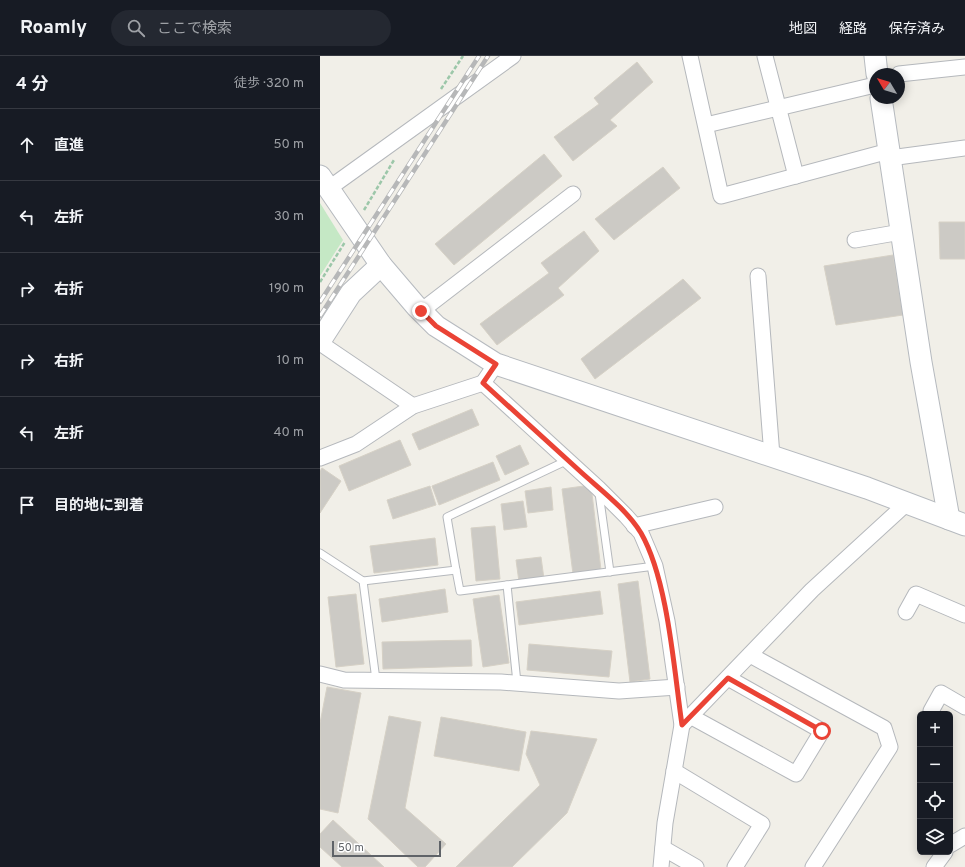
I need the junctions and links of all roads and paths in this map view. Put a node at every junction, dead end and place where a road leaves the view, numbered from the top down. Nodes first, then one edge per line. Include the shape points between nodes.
1 (463, 56) edge
2 (513, 56) edge
3 (690, 56) edge
4 (765, 56) edge
5 (875, 56) edge
6 (965, 67) edge
7 (877, 68) edge
8 (905, 73) edge
9 (869, 86) edge
10 (437, 95) dead end
11 (882, 104) edge
12 (778, 106) junction
13 (706, 125) junction
14 (965, 148) edge
15 (889, 155) junction
16 (395, 160) dead end
17 (796, 176) junction
18 (324, 182) edge
19 (573, 194) dead end
20 (362, 214) dead end
21 (901, 232) junction
22 (855, 240) dead end
23 (346, 241) dead end
24 (381, 265) junction
25 (758, 276) dead end
26 (320, 282) edge
27 (421, 311) junction
28 (320, 342) edge
29 (496, 364) junction
30 (483, 383) junction
31 (413, 406) junction
32 (772, 456) junction
33 (320, 458) edge
34 (568, 460) junction
35 (598, 488) junction
36 (907, 503) junction
37 (715, 507) dead end
38 (957, 522) edge
39 (634, 526) junction
40 (320, 553) edge
41 (655, 566) junction
42 (456, 570) junction
43 (610, 572) junction
44 (363, 581) junction
45 (507, 585) junction
46 (906, 612) dead end
47 (965, 615) edge
48 (750, 655) junction
49 (320, 674) edge
50 (728, 678) junction
51 (376, 680) junction
52 (517, 683) junction
53 (677, 687) junction
54 (965, 706) edge
55 (932, 711) edge
56 (686, 721) junction
57 (674, 772) junction
58 (965, 836) edge
59 (953, 843) edge
60 (663, 848) junction
61 (943, 855) edge
62 (661, 867) edge
63 (696, 867) edge
64 (735, 867) edge
65 (813, 867) edge
66 (934, 867) edge

1 - 10 path
2 - 18 street
3 - 13 street
4 - 12 street
5 - 7 street
6 - 8 street
9 - 12 street
11 - 15 street
12 - 13 street
12 - 17 street
13 - 17 street via 721,196
14 - 15 street
15 - 17 street
15 - 21 street
16 - 20 path
18 - 24 street
19 - 27 street
21 - 22 street
21 - 38 street via 921,362
23 - 26 path
24 - 27 street
24 - 28 street via 352,293
25 - 32 street
27 - 29 street via 436,326
28 - 31 street
29 - 30 street
29 - 32 street
30 - 31 street
30 - 34 street
31 - 33 street via 356,444
32 - 36 street
34 - 35 street
34 - 42 lane via 447,517
35 - 39 street
35 - 43 lane
36 - 38 street
36 - 48 street via 812,590
37 - 39 street
39 - 41 street via 641,533
40 - 44 lane
41 - 43 lane
41 - 53 street
42 - 44 lane
42 - 45 lane via 460,591
43 - 45 lane
44 - 51 lane
45 - 52 lane
46 - 47 street via 916,594
48 - 50 street
48 - 65 street via 884,728 890,748
49 - 51 street via 344,680
50 - 56 street
50 - 56 street via 822,731 796,774
51 - 52 street
52 - 53 street via 618,691
53 - 56 street
54 - 55 street via 941,693
56 - 57 street
57 - 60 street
57 - 64 street via 762,824
58 - 59 street
60 - 62 street
60 - 63 street
61 - 66 street

